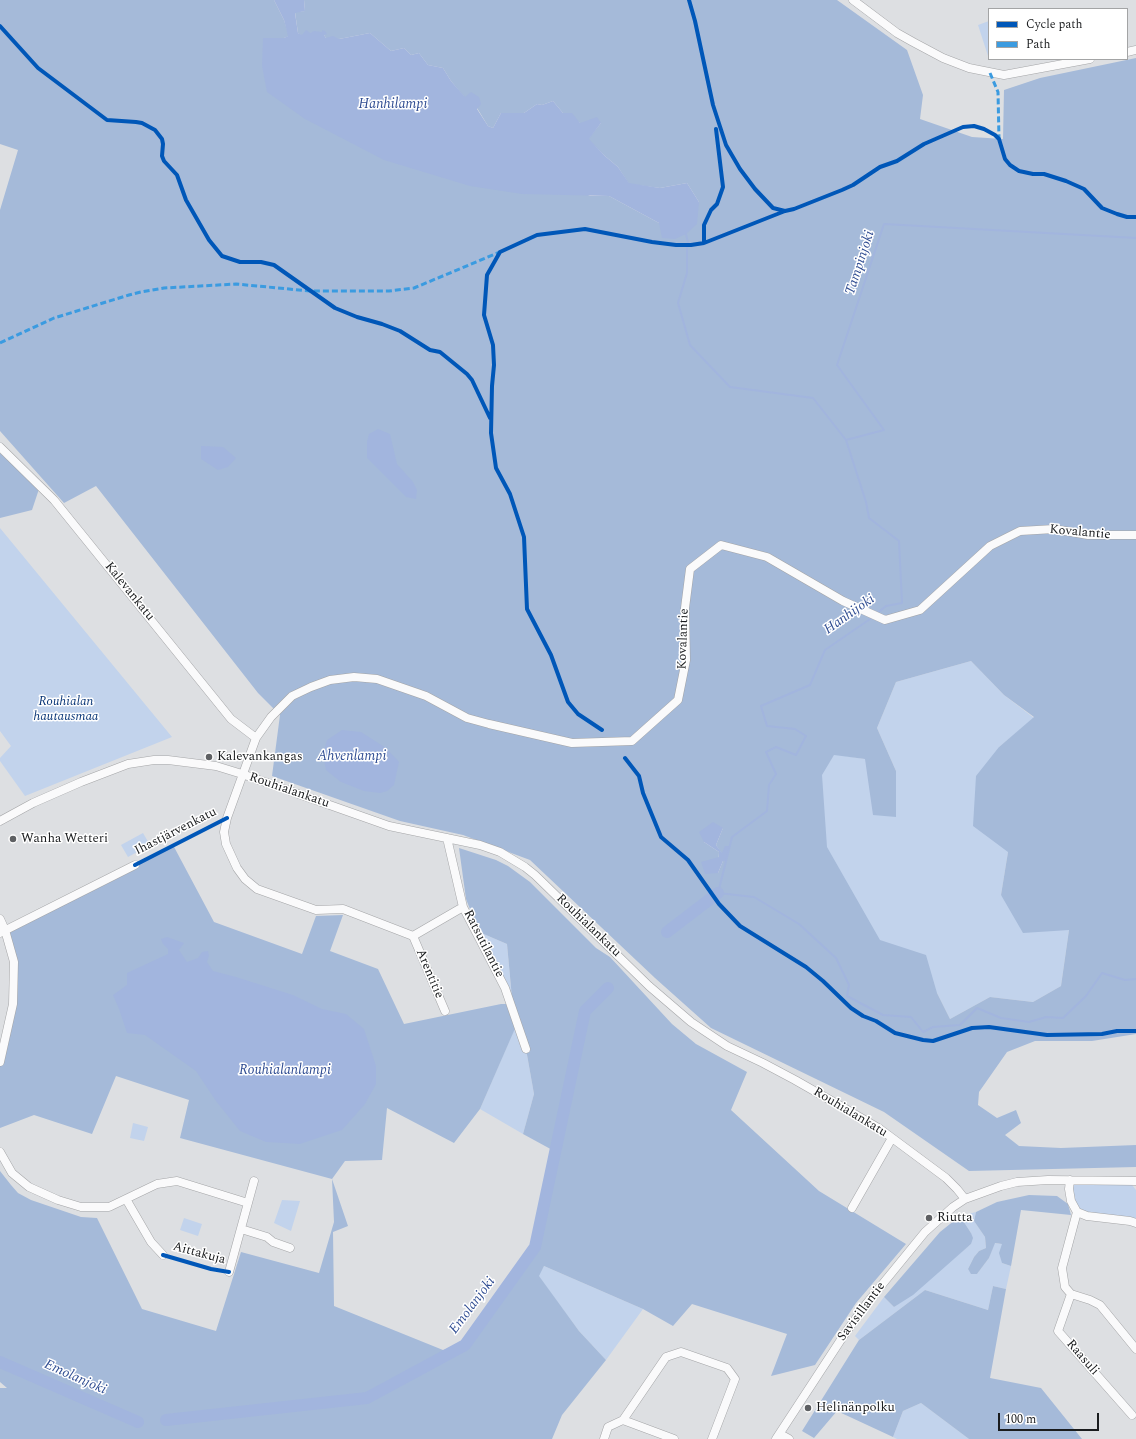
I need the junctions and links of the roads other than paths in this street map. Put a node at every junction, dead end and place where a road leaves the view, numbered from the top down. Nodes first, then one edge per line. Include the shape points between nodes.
1 (853, 0) edge
2 (1085, 60) edge
3 (0, 447) edge
4 (1136, 535) edge
5 (256, 738) junction
6 (242, 774) junction
7 (0, 821) edge
8 (448, 838) junction
9 (135, 865) dead end
10 (463, 907) junction
11 (0, 919) edge
12 (2, 931) edge
13 (413, 936) junction
14 (445, 1012) dead end
15 (526, 1049) dead end
16 (0, 1062) edge
17 (892, 1138) junction
18 (0, 1152) edge
19 (1070, 1180) junction
20 (254, 1181) dead end
21 (1136, 1181) edge
22 (126, 1199) junction
23 (966, 1199) junction
24 (248, 1203) junction
25 (852, 1208) dead end
26 (1077, 1212) junction
27 (1136, 1223) edge
28 (241, 1229) junction
29 (290, 1248) dead end
30 (163, 1255) dead end
31 (229, 1272) dead end
32 (1071, 1294) junction
33 (1136, 1348) edge
34 (1132, 1415) dead end
35 (623, 1420) junction
36 (778, 1437) edge
37 (604, 1439) edge
38 (674, 1439) edge
39 (712, 1439) edge
40 (789, 1439) edge

1 - 2 street via 897,33 943,58 969,68 1004,75
3 - 5 street, Kalevankatu via 54,500 231,719
4 - 5 street, Kovalantie via 1088,535 1054,529 1020,531 990,546 920,610 885,620 843,602 767,557 721,545 690,569 685,608 686,660 678,700 632,741 572,743 468,718 426,696 377,680 354,678 330,680 292,696 271,716
5 - 6 street, Kovalantie
6 - 7 street, Rouhialankatu via 216,766 179,761 161,760 128,764 81,782
6 - 8 street, Rouhialankatu via 389,826
6 - 13 street, Kovalantie via 224,832 226,844 245,879 256,889 316,910 343,909
8 - 10 street, Ratsutilantie
8 - 17 street, Rouhialankatu via 500,852 525,867 649,986 712,1037 844,1108
9 - 12 street, Ihastjärvenkatu
10 - 13 street
10 - 15 street, Ratsutilantie via 505,988
11 - 12 street
12 - 16 street via 14,962 13,1004
13 - 14 street, Arentitie
17 - 23 street, Rouhialankatu via 946,1178
17 - 25 street
18 - 22 street via 12,1173 29,1187 58,1200 81,1207 109,1207
19 - 21 street
19 - 23 street via 1016,1182
19 - 26 street via 1071,1201
20 - 24 street
22 - 24 street via 157,1184 177,1181
22 - 30 street, Aittakuja via 151,1242
23 - 36 street, Savisillantie via 925,1232 867,1303
24 - 28 street
26 - 27 street via 1087,1216
26 - 32 street via 1062,1268 1065,1287
28 - 29 street
28 - 31 street
32 - 33 street via 1100,1305
32 - 34 street, Raasuli via 1058,1331
35 - 37 street via 608,1427
35 - 38 street
35 - 39 street via 666,1357 681,1352 727,1368 735,1379
36 - 40 street

